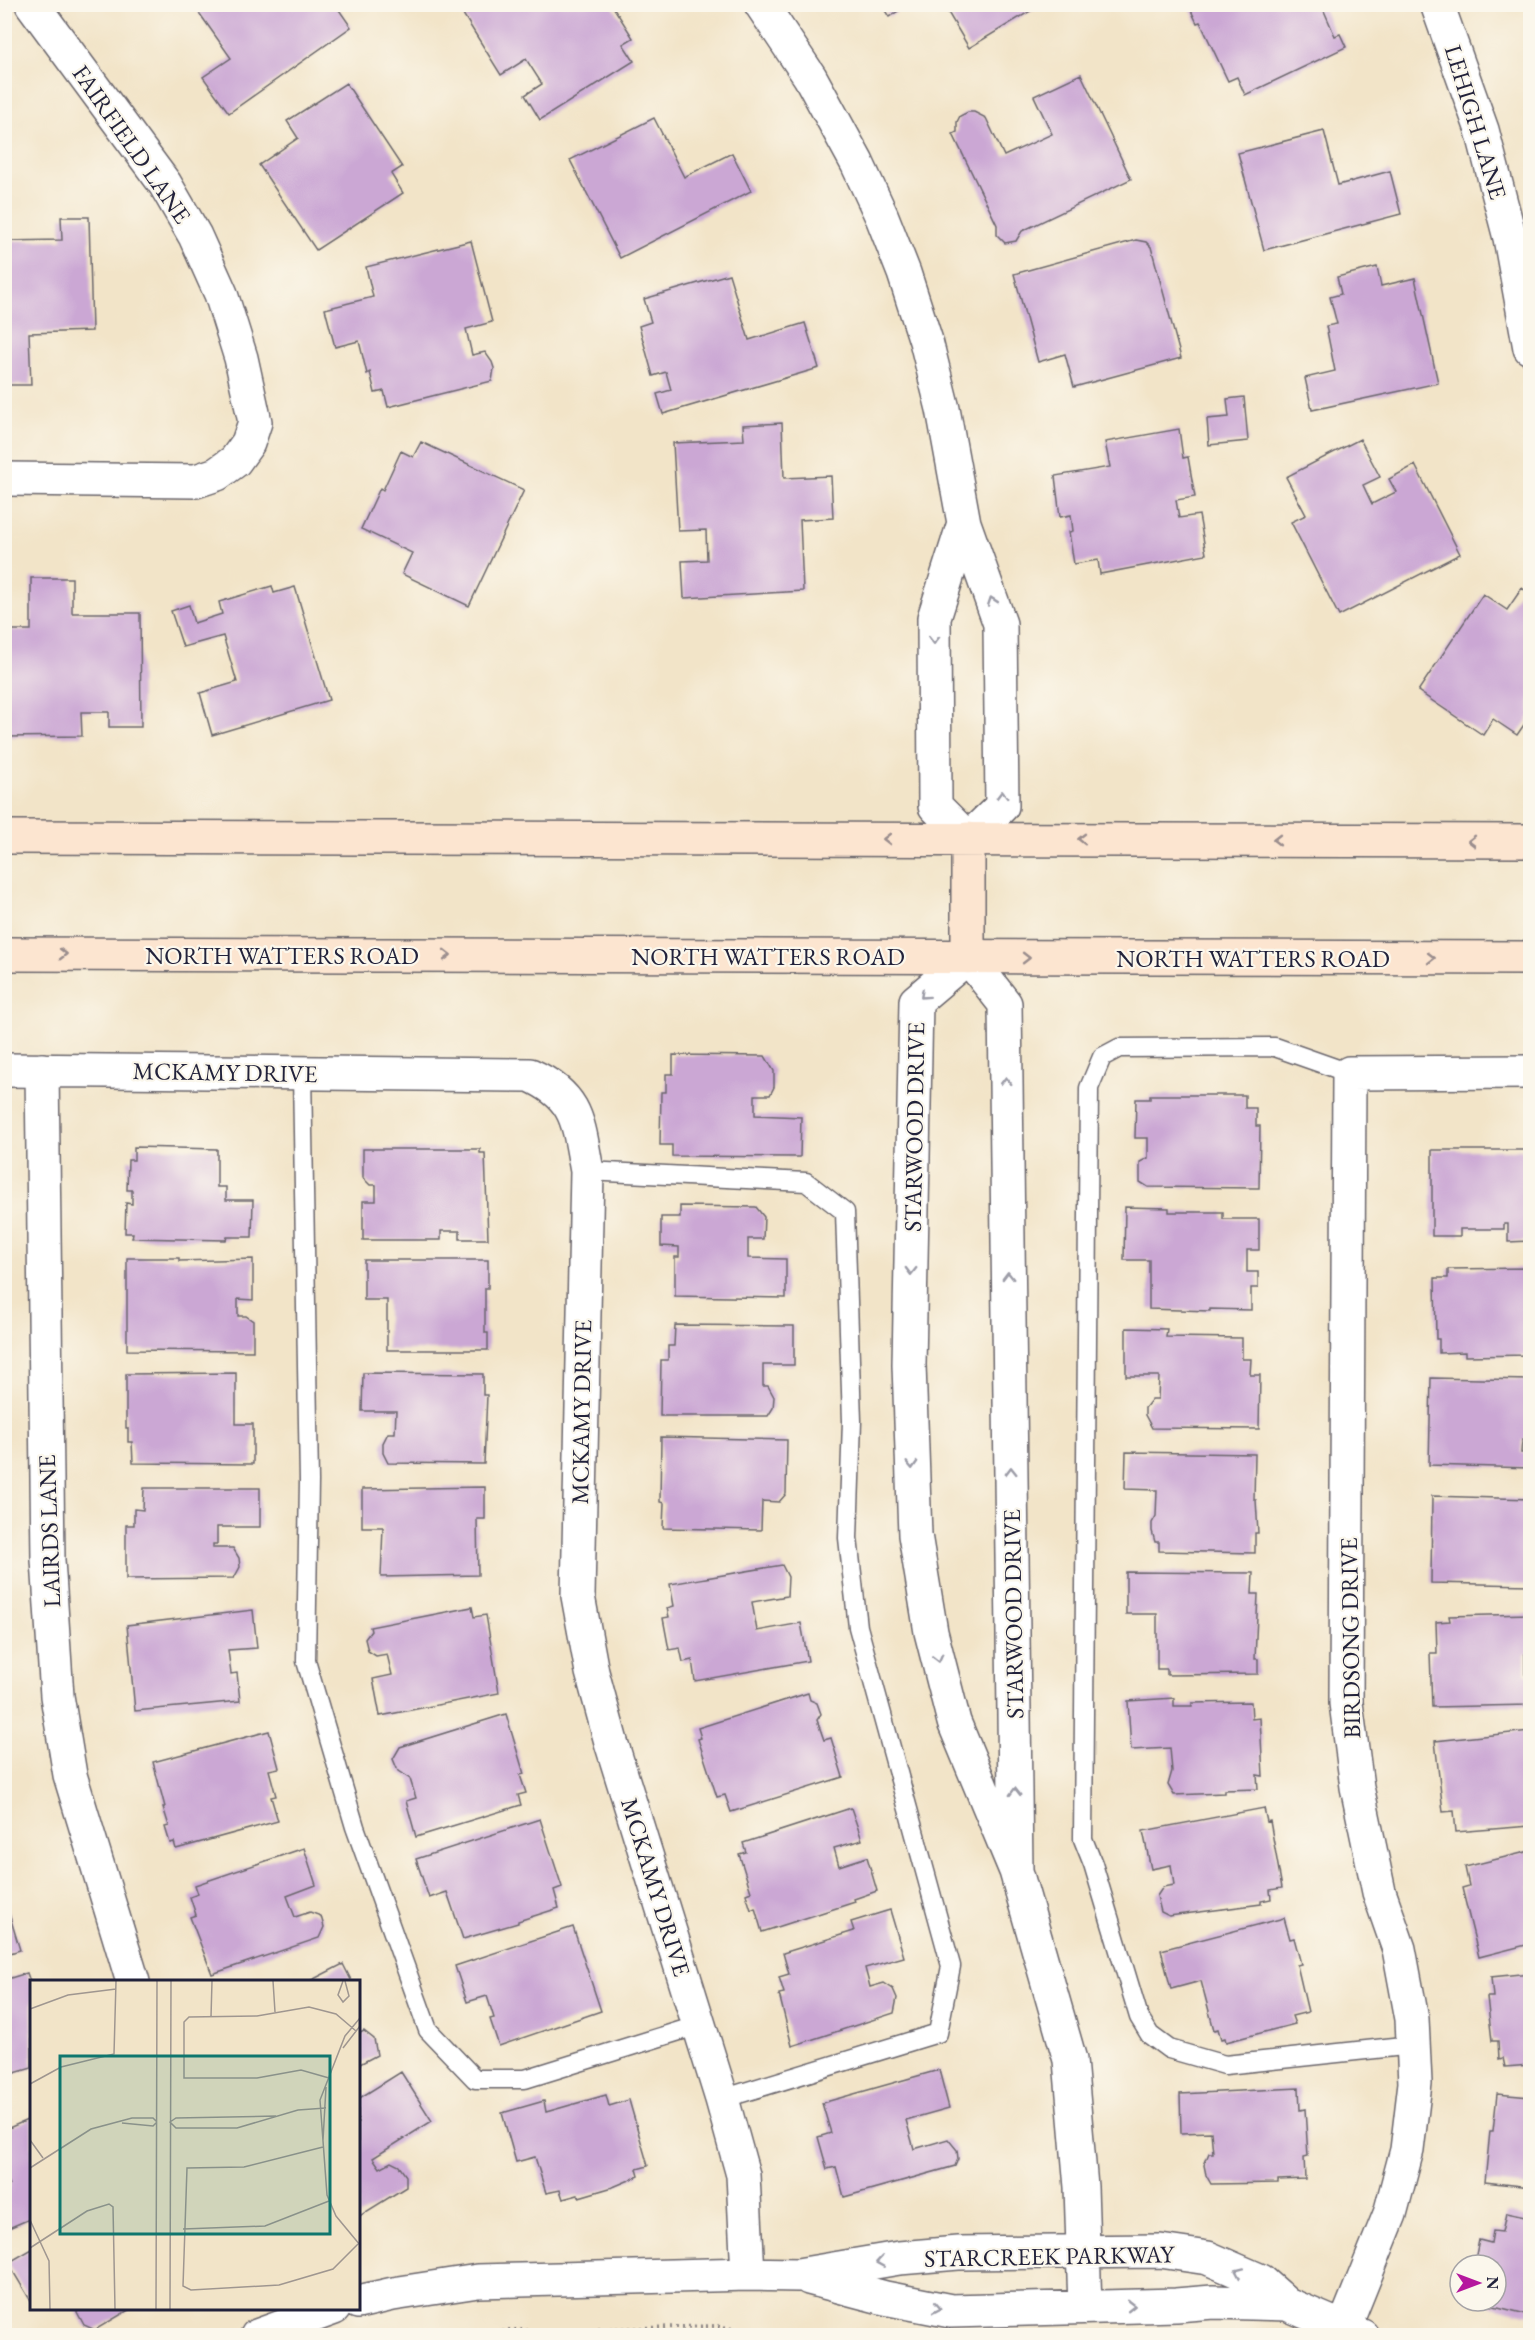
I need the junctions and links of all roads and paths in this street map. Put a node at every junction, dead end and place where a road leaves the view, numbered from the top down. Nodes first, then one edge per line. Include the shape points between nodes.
1 (32, 4) edge
2 (761, 4) edge
3 (1437, 4) edge
4 (1530, 348) edge
5 (4, 479) edge
6 (964, 523) junction
7 (4, 837) edge
8 (968, 839) junction
9 (1530, 841) edge
10 (4, 954) edge
11 (968, 957) junction
12 (1530, 958) edge
13 (4, 1070) edge
14 (42, 1070) junction
15 (1530, 1072) edge
16 (302, 1073) junction
17 (1349, 1073) junction
18 (587, 1171) junction
19 (1016, 1871) junction
20 (132, 1980) edge
21 (699, 2025) junction
22 (1413, 2045) junction
23 (722, 2099) junction
24 (1083, 2252) junction
25 (748, 2274) junction
26 (798, 2275) junction
27 (360, 2302) edge
28 (1287, 2304) junction
29 (1084, 2307) junction
30 (326, 2310) edge
31 (271, 2323) edge
32 (1353, 2332) edge
33 (479, 2336) edge
34 (771, 2336) edge

1 - 5 street, FAIRFIELD LANE via 165,184 195,236 221,294 242,358 255,422 248,443 235,461 217,474 196,481
2 - 6 street via 810,77 856,162 904,273 943,409
3 - 4 street, LEHIGH LANE via 1482,130 1510,238
6 -> 8 street via 934,618 935,806
8 -> 6 street via 1002,806 1000,624
8 -> 7 main road
9 -> 8 main road
8 - 11 main road
10 -> 11 main road, NORTH WATTERS ROAD
11 -> 12 main road, NORTH WATTERS ROAD
19 -> 11 street, STARWOOD DRIVE via 1005,1004
11 -> 19 street, STARWOOD DRIVE via 916,1001 909,1365 915,1535 931,1632 954,1722
13 - 14 street, MCKAMY DRIVE
14 - 16 street, MCKAMY DRIVE
14 - 20 street, LAIRDS LANE via 48,1560 57,1696 70,1775
15 - 17 street
16 - 18 street, MCKAMY DRIVE via 530,1075 550,1084 566,1099 577,1119
16 - 21 lane via 309,1481 306,1660 356,1827 428,2030 475,2079 525,2079
17 - 22 street, BIRDSONG DRIVE via 1346,1703 1357,1787 1379,1892 1399,1949
17 - 22 lane via 1275,1047 1119,1048 1102,1057 1089,1088 1083,1839 1139,2017 1150,2035 1169,2049 1225,2065
18 - 21 street, MCKAMY DRIVE via 578,1596 592,1672 611,1742
18 - 23 lane via 806,1182 845,1212 852,1421 848,1538 858,1628 951,1966 938,2033
19 - 24 street, STARWOOD DRIVE via 1070,2060
21 - 23 street, MCKAMY DRIVE
22 - 32 street, BIRDSONG DRIVE via 1414,2083 1407,2150
23 - 25 street, MCKAMY DRIVE via 743,2175
24 -> 26 street, STARCREEK PARKWAY via 958,2253 899,2258
28 -> 24 street, STARCREEK PARKWAY via 1261,2281 1208,2258 1160,2251
24 - 29 street, STARWOOD DRIVE
25 - 26 street, STARCREEK PARKWAY
25 - 27 street, STARCREEK PARKWAY via 478,2281
26 -> 29 street, STARCREEK PARKWAY via 951,2311
29 -> 28 street, STARCREEK PARKWAY via 1212,2302
28 - 32 street, STARCREEK PARKWAY
30 - 31 street
33 - 34 path via 513,2330 576,2332 717,2326

